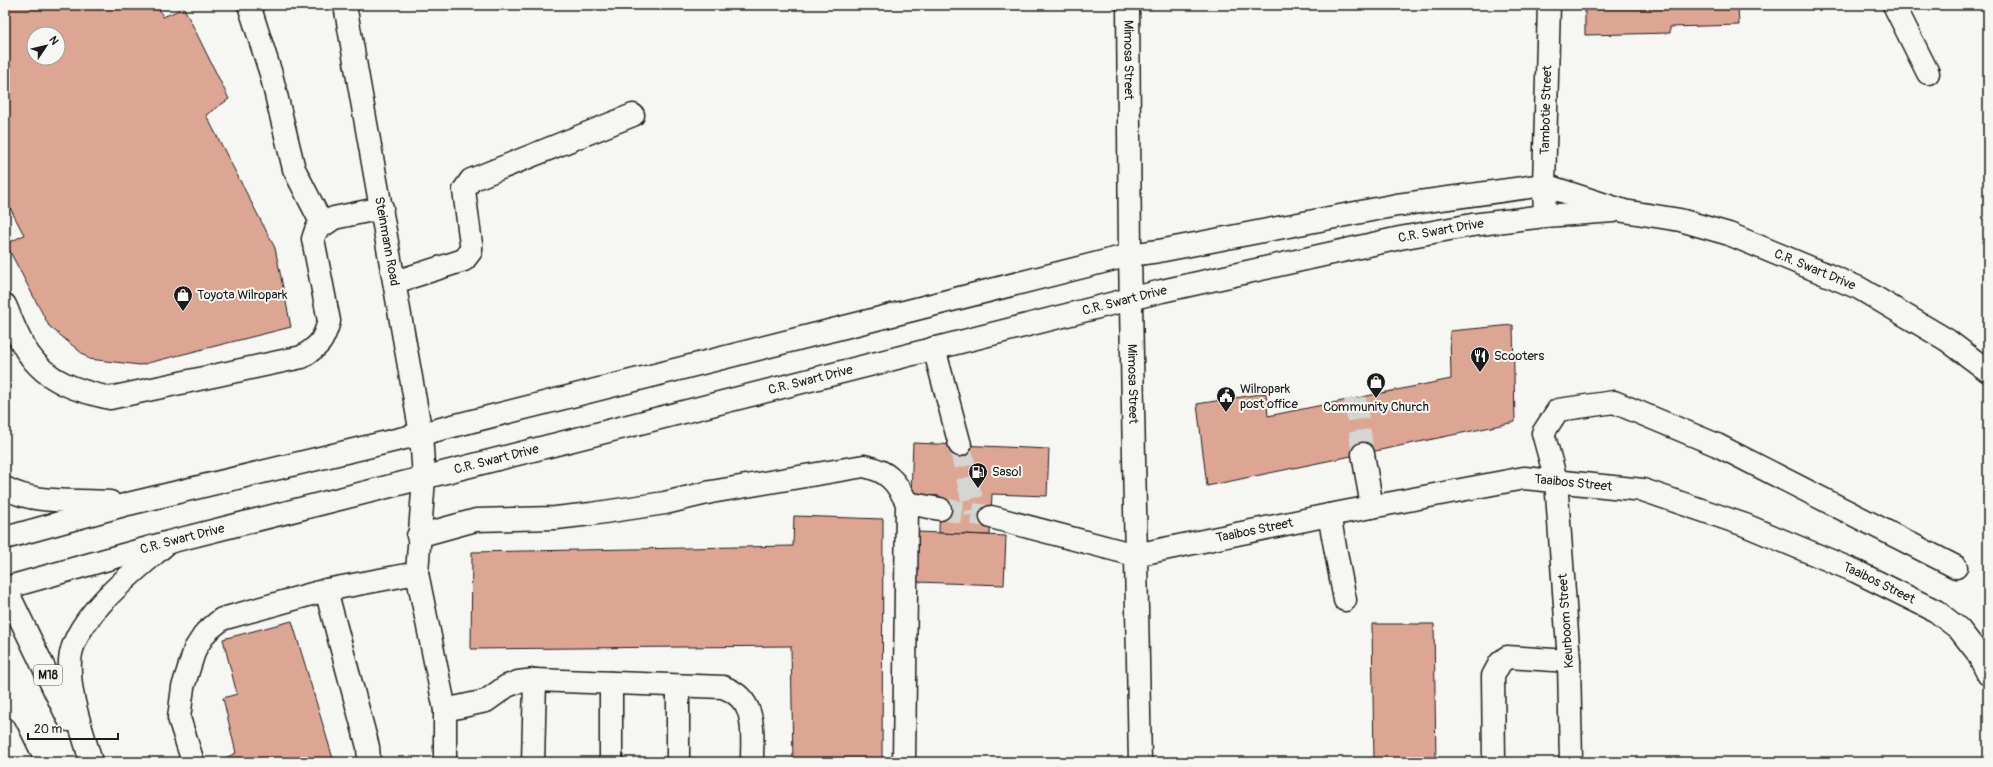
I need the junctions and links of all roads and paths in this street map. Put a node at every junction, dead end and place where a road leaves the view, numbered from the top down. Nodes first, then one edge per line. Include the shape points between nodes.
1 (249, 5) edge
2 (345, 5) edge
3 (1128, 5) edge
4 (1549, 5) edge
5 (1894, 5) edge
6 (1928, 73) dead end
7 (633, 115) dead end
8 (1544, 185) junction
9 (382, 208) junction
10 (1624, 211) junction
11 (1545, 216) junction
12 (322, 224) junction
13 (1130, 255) junction
14 (395, 282) junction
15 (1131, 299) junction
16 (5, 305) edge
17 (934, 348) junction
18 (1988, 371) edge
19 (421, 434) junction
20 (960, 445) tunnel mouth
21 (1363, 454) tunnel mouth
22 (424, 478) junction
23 (1556, 480) junction
24 (5, 488) edge
25 (907, 503) junction
26 (128, 504) junction
27 (1372, 507) junction
28 (940, 509) tunnel mouth
29 (1329, 515) junction
30 (991, 517) tunnel mouth
31 (418, 536) junction
32 (5, 538) edge
33 (168, 542) junction
34 (1135, 555) junction
35 (1956, 567) dead end
36 (417, 574) junction
37 (5, 587) edge
38 (326, 590) junction
39 (1345, 600) dead end
40 (1569, 661) junction
41 (1988, 674) edge
42 (535, 680) junction
43 (611, 683) junction
44 (678, 686) junction
45 (445, 710) junction
46 (5, 729) edge
47 (21, 762) edge
48 (90, 762) edge
49 (193, 762) edge
50 (369, 762) edge
51 (445, 762) edge
52 (533, 762) edge
53 (611, 762) edge
54 (678, 762) edge
55 (752, 762) edge
56 (904, 762) edge
57 (1140, 762) edge
58 (1494, 762) edge
59 (1571, 762) edge

1 - 12 main road via 271,74 294,169
2 - 9 main road, Steinmann Road
3 - 13 main road, Mimosa Street
4 - 8 main road, Tambotie Street
5 - 6 main road
7 - 14 main road via 471,180 464,190 471,244 469,256 464,260
8 - 10 main road, C.R. Swart Drive
8 - 11 main road, Tambotie Street
8 - 13 main road, C.R. Swart Drive via 1397,205
9 - 12 main road via 334,218
9 - 14 main road, Steinmann Road
10 - 11 main road, C.R. Swart Drive
10 - 18 main road, C.R. Swart Drive via 1680,220 1729,234 1859,288 1947,340
11 - 15 main road, C.R. Swart Drive via 1472,225 1400,238
12 - 16 main road via 316,230 313,239 329,321 318,347 302,357 110,398 59,383 44,371 28,353
13 - 15 main road, Mimosa Street
13 - 19 main road, C.R. Swart Drive
14 - 19 main road, Steinmann Road
15 - 17 main road, C.R. Swart Drive
15 - 34 main road, Mimosa Street
17 - 20 main road
17 - 22 main road, C.R. Swart Drive
19 - 22 main road, Steinmann Road
19 - 26 main road, C.R. Swart Drive
21 - 27 main road
22 - 31 main road, Steinmann Road
22 - 33 main road, C.R. Swart Drive
23 - 27 main road, Taaibos Street via 1524,478
23 - 35 main road, Keurboom Street via 1544,433 1558,410 1614,402 1717,445
23 - 40 main road, Keurboom Street
23 - 41 main road, Taaibos Street via 1643,490 1745,525 1855,571 1936,612 1959,629 1977,652
24 - 26 main road via 36,498
25 - 28 main road
25 - 31 main road via 894,481 880,469 864,466 606,512 556,518 476,520
25 - 56 main road
26 - 32 main road, C.R. Swart Drive
27 - 29 main road, Taaibos Street
29 - 34 main road, Taaibos Street
29 - 39 main road
30 - 34 main road
31 - 36 main road, Steinmann Road
33 - 37 main road, C.R. Swart Drive
33 - 48 main road via 112,592 77,636 70,660 71,690
34 - 57 main road, Mimosa Street
36 - 38 main road
36 - 45 main road, Steinmann Road
37 - 48 main road, M18
38 - 49 main road via 222,619 206,632 195,649 183,687 179,718
38 - 50 main road via 368,747
40 - 58 main road via 1506,657 1500,663 1493,676
40 - 59 main road, Keurboom Street
42 - 43 main road
42 - 45 main road via 507,686 486,701
42 - 52 main road
43 - 44 main road
43 - 53 main road
44 - 54 main road
44 - 55 main road via 723,687 734,691 744,700 752,720
45 - 51 main road, Steinmann Road
46 - 47 main road

